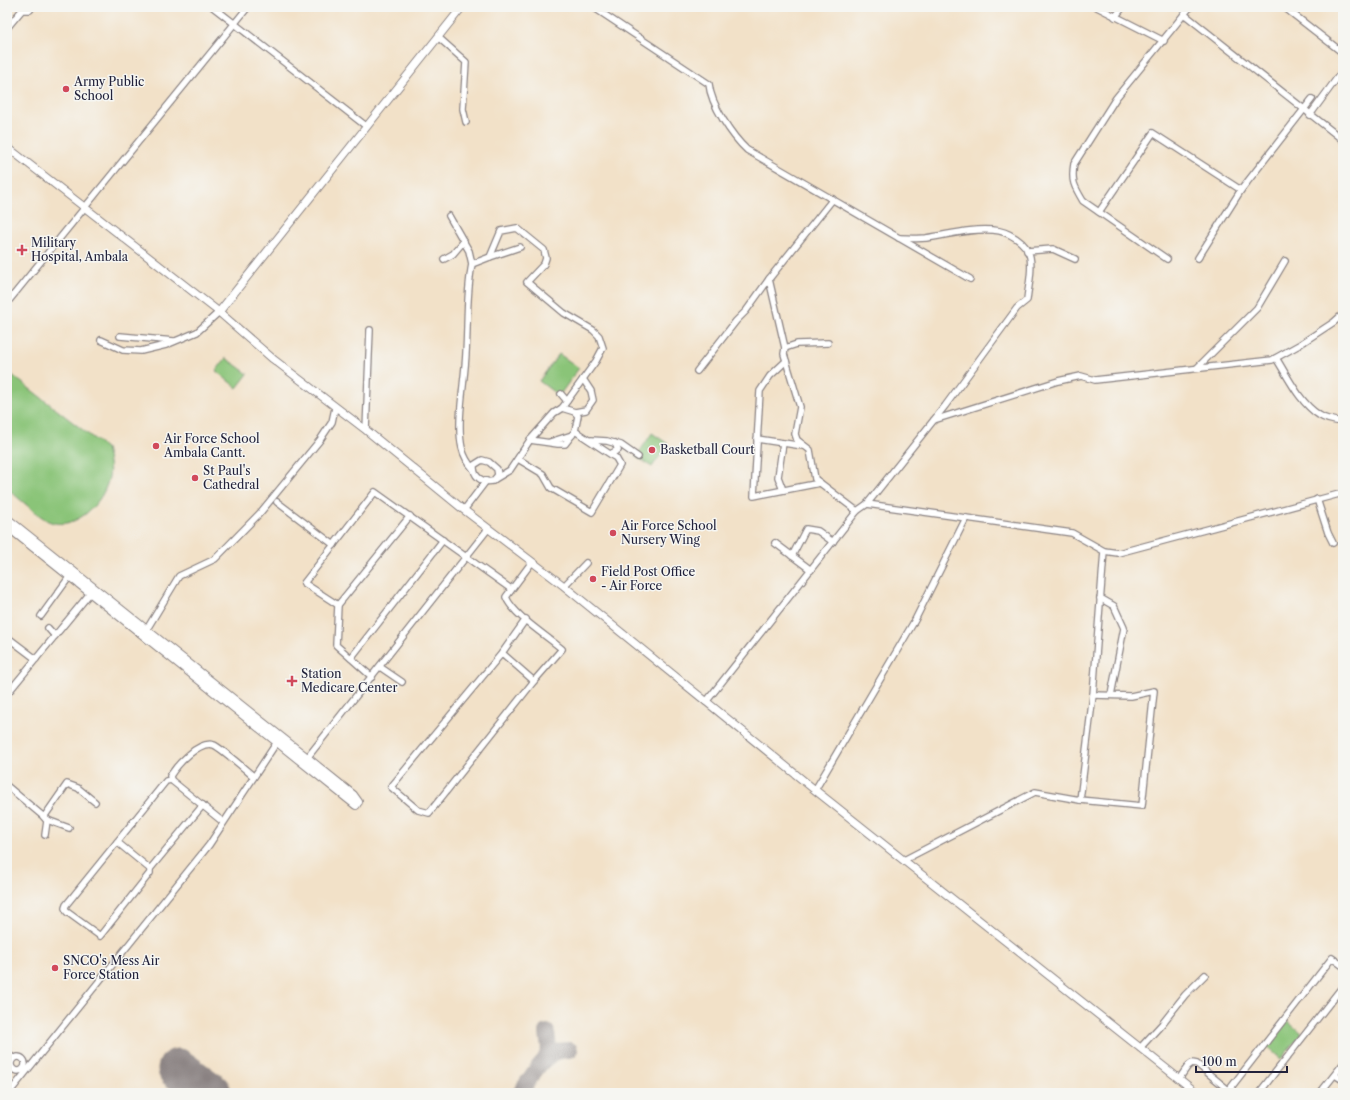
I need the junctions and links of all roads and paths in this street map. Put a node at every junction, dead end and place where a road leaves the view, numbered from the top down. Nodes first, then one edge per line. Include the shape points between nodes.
1 (32, 7) edge
2 (213, 7) edge
3 (248, 7) edge
4 (462, 7) edge
5 (593, 7) edge
6 (1097, 7) edge
7 (1123, 7) edge
8 (1190, 7) edge
9 (1284, 7) edge
10 (1184, 14) junction
11 (1115, 16) junction
12 (234, 24) junction
13 (7, 28) edge
14 (438, 37) junction
15 (1164, 41) junction
16 (1343, 53) edge
17 (1343, 70) edge
18 (1312, 99) dead end
19 (1304, 110) junction
20 (1310, 115) junction
21 (466, 122) dead end
22 (366, 126) junction
23 (1343, 140) edge
24 (7, 147) edge
25 (1241, 190) junction
26 (833, 199) junction
27 (85, 209) junction
28 (1099, 212) junction
29 (449, 216) dead end
30 (899, 238) junction
31 (464, 241) junction
32 (520, 247) dead end
33 (1027, 250) junction
34 (490, 257) junction
35 (1198, 258) dead end
36 (444, 259) dead end
37 (1074, 259) dead end
38 (1167, 259) dead end
39 (1285, 261) dead end
40 (472, 264) junction
41 (769, 279) junction
42 (970, 280) dead end
43 (7, 303) edge
44 (219, 312) junction
45 (1343, 314) edge
46 (370, 330) dead end
47 (120, 336) dead end
48 (101, 340) dead end
49 (176, 341) junction
50 (828, 343) dead end
51 (785, 348) junction
52 (1276, 358) junction
53 (786, 360) junction
54 (1197, 368) junction
55 (697, 371) dead end
56 (583, 380) junction
57 (561, 394) dead end
58 (567, 401) junction
59 (335, 408) junction
60 (562, 408) junction
61 (575, 412) junction
62 (933, 420) junction
63 (1343, 422) edge
64 (366, 430) junction
65 (573, 433) junction
66 (587, 438) junction
67 (757, 439) junction
68 (530, 440) junction
69 (615, 443) junction
70 (783, 443) junction
71 (803, 446) junction
72 (613, 456) junction
73 (638, 457) dead end
74 (518, 459) junction
75 (474, 470) junction
76 (495, 480) junction
77 (486, 481) junction
78 (820, 483) junction
79 (783, 490) junction
80 (1343, 493) edge
81 (1317, 499) junction
82 (277, 502) dead end
83 (867, 504) junction
84 (464, 510) junction
85 (857, 511) junction
86 (410, 516) junction
87 (966, 518) junction
88 (7, 519) edge
89 (7, 526) edge
90 (488, 528) junction
91 (443, 540) junction
92 (833, 542) junction
93 (775, 543) dead end
94 (1333, 543) dead end
95 (334, 545) junction
96 (1104, 551) junction
97 (466, 556) junction
98 (792, 556) junction
99 (532, 562) junction
100 (586, 563) dead end
101 (810, 570) junction
102 (70, 576) junction
103 (564, 586) junction
104 (511, 589) junction
105 (91, 592) junction
106 (1100, 598) junction
107 (338, 605) junction
108 (40, 616) dead end
109 (526, 619) junction
110 (48, 628) dead end
111 (146, 629) junction
112 (55, 636) junction
113 (7, 637) edge
114 (502, 653) junction
115 (351, 658) junction
116 (36, 659) junction
117 (380, 667) junction
118 (372, 677) junction
119 (534, 681) junction
120 (402, 682) dead end
121 (7, 694) edge
122 (1092, 695) junction
123 (1111, 695) junction
124 (706, 702) junction
125 (277, 742) junction
126 (307, 758) junction
127 (253, 776) junction
128 (171, 780) junction
129 (7, 786) edge
130 (815, 790) junction
131 (1080, 800) junction
132 (95, 802) dead end
133 (203, 805) junction
134 (44, 817) junction
135 (224, 822) junction
136 (69, 828) dead end
137 (45, 835) dead end
138 (117, 842) junction
139 (904, 860) junction
140 (150, 869) junction
141 (1343, 966) edge
142 (1205, 975) dead end
143 (1343, 986) edge
144 (1140, 1048) junction
145 (7, 1053) edge
146 (13, 1058) junction
147 (33, 1063) junction
148 (1343, 1064) edge
149 (22, 1070) junction
150 (1335, 1075) junction
151 (1179, 1079) junction
152 (1343, 1080) edge
153 (18, 1082) junction
154 (1231, 1091) edge
155 (9, 1093) edge
156 (1197, 1093) edge
157 (1259, 1093) edge
158 (1320, 1093) edge

1 - 13 street via 30,10 22,10
2 - 12 street
3 - 12 street
4 - 14 street
5 - 26 street via 708,84 718,110 738,141 747,150
6 - 11 street
7 - 11 street
8 - 10 street
9 - 16 street
10 - 15 street
10 - 19 street
11 - 15 street
12 - 22 street
12 - 27 street
14 - 21 street via 466,62 463,109
14 - 22 street
15 - 28 street via 1116,98 1074,164 1072,177 1075,188 1082,201
17 - 20 street
18 - 19 street
19 - 20 street
19 - 25 street
20 - 23 street
22 - 44 street
24 - 27 street
25 - 28 street via 1153,133
25 - 35 street
26 - 30 street
26 - 41 street
27 - 43 street
27 - 44 street
28 - 38 street
29 - 31 street
30 - 33 street via 924,238 994,230 1023,243
30 - 42 street
31 - 36 street via 453,254
31 - 40 street via 470,251
32 - 34 street
33 - 37 street via 1053,250
33 - 62 street via 1030,257 1030,275 1027,300 1017,308
34 - 40 street
34 - 56 street via 500,231 517,228 544,250 544,264 527,282 564,313 593,330 602,342 603,348
39 - 54 street via 1257,308
40 - 75 street via 467,289 466,353 460,432 466,460
41 - 51 street
41 - 55 street
44 - 49 street via 197,332
44 - 59 street
45 - 52 street
46 - 64 street
47 - 49 street
48 - 49 street via 122,350 141,351 166,346
50 - 51 street via 797,344
51 - 53 street
52 - 54 street
52 - 63 street via 1290,382 1313,411 1328,420
53 - 67 street via 760,391
53 - 71 street via 800,407 795,434
54 - 62 street via 1095,380 1081,376
56 - 58 street
56 - 61 street via 591,391 593,400 586,410
57 - 58 street
58 - 60 street
59 - 64 street
59 - 111 street via 332,422 320,440 260,513 215,559 179,576
60 - 61 street
60 - 68 street via 554,413
61 - 65 street via 578,416
62 - 83 street
64 - 84 street
65 - 66 street
65 - 68 street via 566,444
66 - 69 street
66 - 72 street
67 - 70 street
67 - 79 street via 754,496
68 - 74 street
69 - 72 street via 618,450 612,452
69 - 73 street
70 - 71 street
70 - 79 street via 778,477
71 - 78 street via 810,450 815,479
72 - 74 street via 620,465 592,512 551,488 543,474
74 - 76 street via 510,470
75 - 76 street via 474,465 479,461 489,462 498,472
75 - 77 street via 478,478
76 - 77 street
77 - 84 street
78 - 79 street
78 - 85 street
80 - 81 street
81 - 94 street
81 - 96 street via 1132,550 1118,553
82 - 95 street
83 - 85 street
83 - 87 street
84 - 90 street
85 - 92 street
86 - 91 street
86 - 95 street via 375,492
86 - 107 street
87 - 96 street via 1072,533
87 - 130 street via 915,620
88 - 111 main road
89 - 102 main road
90 - 97 street
90 - 99 street
91 - 97 street
91 - 115 street
92 - 98 street via 818,531 806,529
92 - 101 street
93 - 98 street
95 - 107 street via 304,583
96 - 106 street
97 - 104 street
97 - 117 street
98 - 101 street
99 - 103 street
99 - 104 street
100 - 103 street
101 - 124 street
102 - 105 main road
102 - 108 street
103 - 124 street
104 - 109 street via 506,597 508,602
105 - 112 street
105 - 125 main road
106 - 122 street
106 - 123 street via 1114,606 1124,628
107 - 115 street via 336,645
109 - 114 street
109 - 119 street via 562,649
110 - 112 street
111 - 126 main road
112 - 116 street
113 - 116 street
114 - 119 street
114 - 119 street via 391,787 418,810 429,813
115 - 118 street
116 - 121 street
117 - 118 street
117 - 120 street
118 - 126 street
122 - 123 street
122 - 131 street
123 - 131 street via 1131,696 1154,691 1142,806
124 - 130 street
125 - 126 main road via 357,804 353,795
125 - 127 street
127 - 128 street via 214,745 205,745 182,761 170,776
127 - 135 street
128 - 133 street
128 - 138 street via 166,781
129 - 134 street
130 - 139 street
131 - 139 street via 1035,792
132 - 134 street via 78,788 67,784
133 - 135 street
133 - 140 street
134 - 136 street
134 - 137 street
135 - 147 street via 209,845
138 - 140 street
138 - 140 street via 66,905 67,912 100,936 126,906 150,873
139 - 144 street
141 - 154 street via 1332,958
142 - 144 street
143 - 157 street
144 - 151 street
145 - 146 street
146 - 149 street via 12,1068
146 - 149 street via 20,1056 24,1059
147 - 149 street
147 - 153 street
148 - 150 street
149 - 153 street
150 - 152 street
150 - 158 street
151 - 154 street via 1188,1066 1192,1063 1197,1064
151 - 156 street
153 - 155 street

